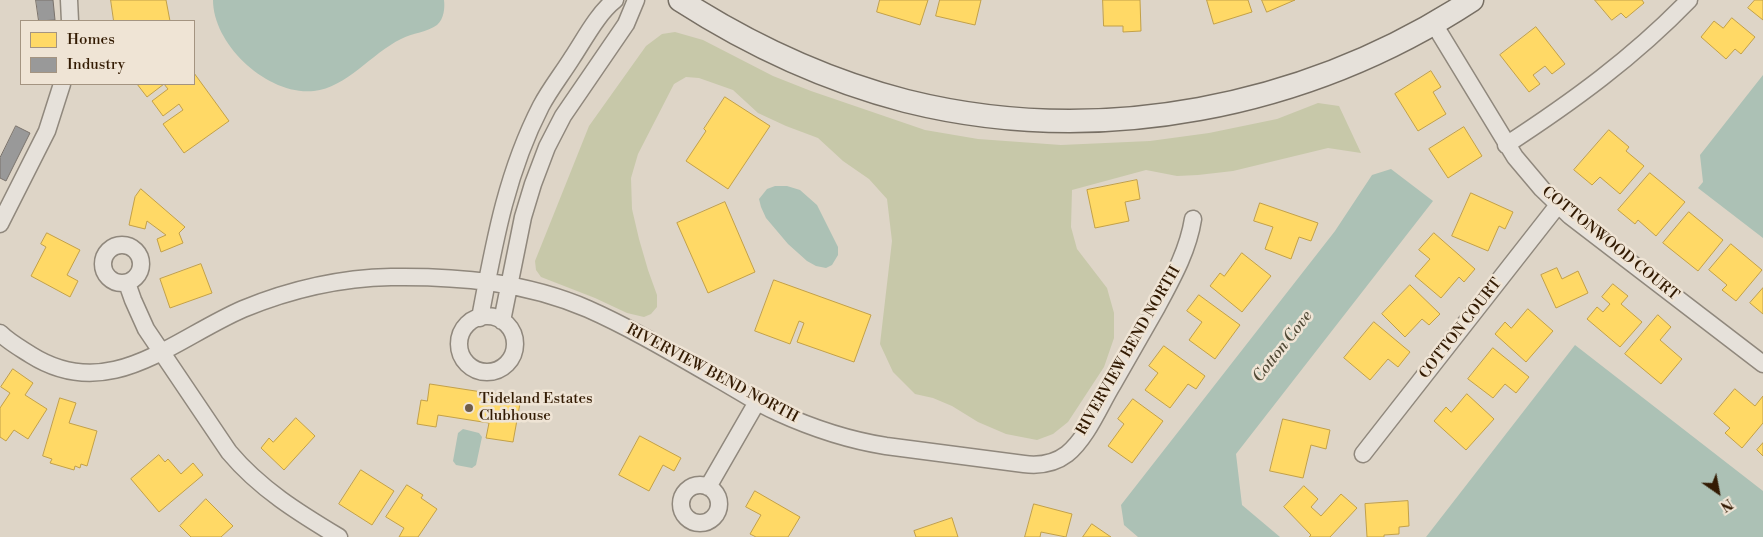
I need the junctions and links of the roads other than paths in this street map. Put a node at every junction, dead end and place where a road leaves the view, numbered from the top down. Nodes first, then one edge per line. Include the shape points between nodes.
1 (70, 0) edge
2 (615, 0) edge
3 (636, 0) edge
4 (680, 0) edge
5 (1472, 0) edge
6 (1689, 0) edge
7 (70, 20) edge
8 (1434, 24) junction
9 (577, 50) junction
10 (599, 65) junction
11 (62, 85) edge
12 (1506, 145) junction
13 (1558, 205) junction
14 (1193, 219) dead end
15 (0, 224) edge
16 (487, 281) junction
17 (127, 283) dead end
18 (510, 285) junction
19 (480, 318) junction
20 (502, 321) junction
21 (0, 333) edge
22 (161, 352) junction
23 (1763, 364) edge
24 (757, 402) junction
25 (1364, 454) dead end
26 (708, 487) dead end
27 (339, 537) edge

1 - 7 street
2 - 9 street
3 - 10 street via 626,24
4 - 8 street via 779,56 857,86 958,111 1058,120 1151,117 1260,96 1349,66
5 - 8 street
6 - 12 street via 1619,66
8 - 12 street, COTTONWOOD COURT
9 - 10 street
9 - 16 street via 542,105 515,166 501,212
10 - 18 street via 563,116 547,147 524,217
11 - 15 street via 47,131
12 - 13 street, COTTONWOOD COURT via 1524,170
13 - 23 street, COTTONWOOD COURT
13 - 25 street, COTTON COURT
14 - 24 street, RIVERVIEW BEND NORTH via 1177,269 1086,430 1068,453 1053,462 1024,464 865,443 817,429
16 - 18 street, RIVERVIEW BEND NORTH
16 - 19 street
16 - 22 street, RIVERVIEW BEND NORTH via 387,277 313,287 244,308
17 - 22 street via 142,322
18 - 20 street
18 - 24 street, RIVERVIEW BEND NORTH via 571,302 601,315
19 - 20 street
19 - 20 street via 465,328 460,345 466,362 481,371 498,370 512,358 514,336
21 - 22 street, RIVERVIEW BEND NORTH via 45,363 84,373 117,370
22 - 27 street via 244,469 289,506
24 - 26 street

